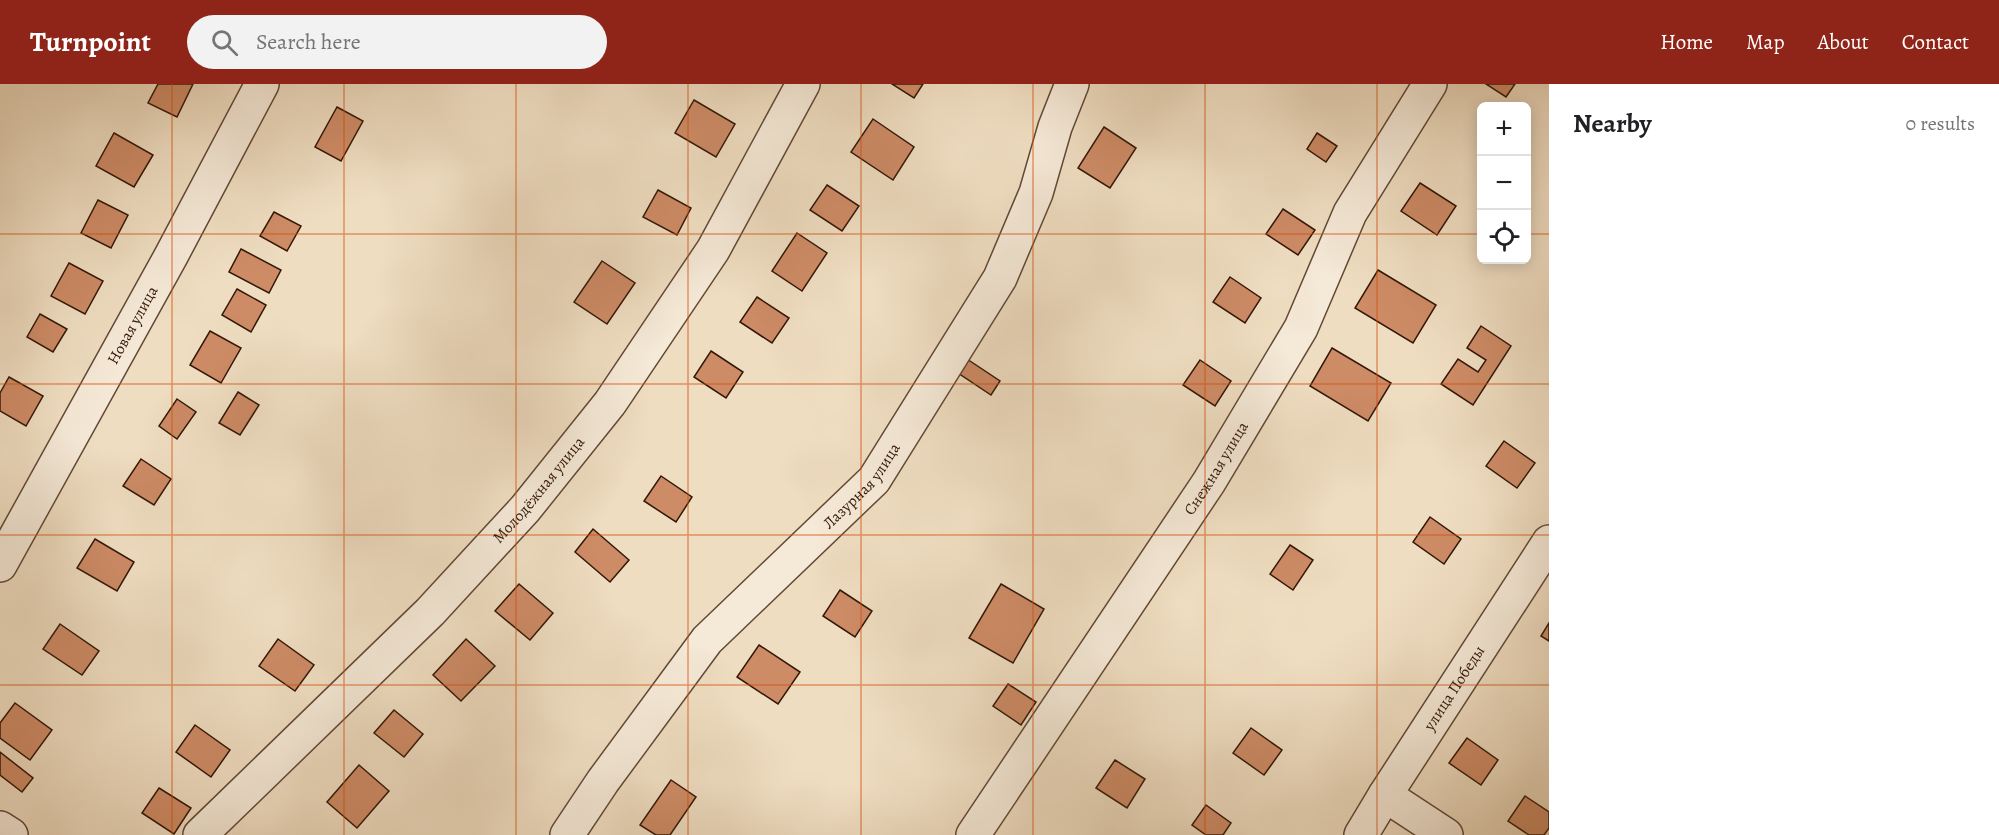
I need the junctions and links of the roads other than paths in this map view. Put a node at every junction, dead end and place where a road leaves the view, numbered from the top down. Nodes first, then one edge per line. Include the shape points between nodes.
1 (262, 84) edge
2 (803, 84) edge
3 (1072, 84) edge
4 (1430, 84) edge
5 (1549, 542) edge
6 (0, 565) edge
7 (1384, 795) junction
8 (0, 828) edge
9 (11, 835) edge
10 (200, 835) edge
11 (567, 835) edge
12 (973, 835) edge
13 (1361, 835) edge
14 (1446, 835) edge

1 - 6 street, Новая улица
2 - 10 street, Молодёжная улица via 713,250 610,403 525,510 430,612
3 - 11 street, Лазурная улица via 1054,127 1036,193 1000,278 874,480 707,640
4 - 12 street, Снежная улица via 1350,213 1300,328 1209,482
5 - 7 street, улица Победы
7 - 13 street, улица Победы
7 - 14 street
8 - 9 street

